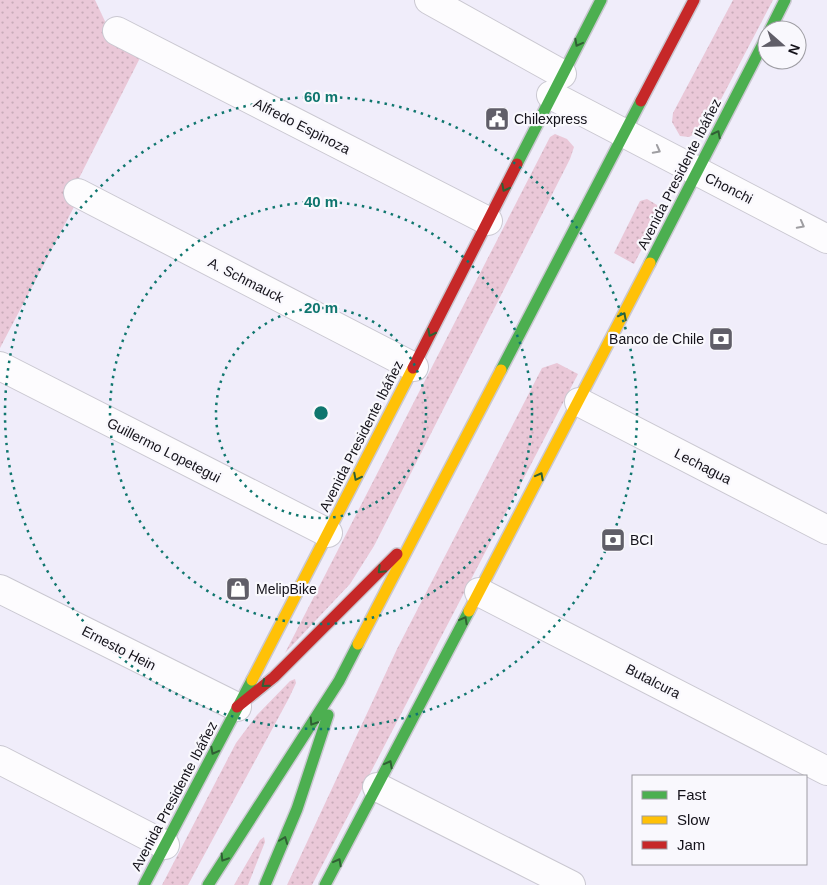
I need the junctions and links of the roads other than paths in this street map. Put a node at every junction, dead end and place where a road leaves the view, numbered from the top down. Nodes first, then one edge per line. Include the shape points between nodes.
1 (429, 0) edge
2 (601, 0) edge
3 (694, 0) edge
4 (785, 0) edge
5 (775, 20) edge
6 (117, 30) dead end
7 (757, 56) edge
8 (557, 85) junction
9 (624, 132) junction
10 (698, 172) junction
11 (78, 193) dead end
12 (488, 221) junction
13 (827, 238) edge
14 (0, 366) edge
15 (414, 367) junction
16 (578, 402) junction
17 (827, 530) edge
18 (328, 533) junction
19 (415, 536) junction
20 (0, 589) edge
21 (479, 592) junction
22 (340, 681) junction
23 (237, 707) junction
24 (0, 760) edge
25 (827, 770) edge
26 (377, 787) junction
27 (165, 845) junction
28 (144, 885) edge
29 (208, 885) edge
30 (265, 885) edge
31 (325, 885) edge
32 (571, 885) edge

1 - 8 street, Chonchi
2 -> 8 street, Avenida Presidente Ibáñez
3 - 9 street
4 - 5 street
6 - 12 street, Alfredo Espinoza
10 -> 7 street, Avenida Presidente Ibáñez
8 - 9 street, Chonchi
8 -> 12 street, Avenida Presidente Ibáñez
9 -> 10 street, Chonchi
9 - 19 street
10 -> 13 street, Chonchi
16 -> 10 street, Avenida Presidente Ibáñez
11 - 15 street, A. Schmauck
12 -> 15 street, Avenida Presidente Ibáñez
14 - 18 street, Guillermo Lopetegui
15 -> 18 street, Avenida Presidente Ibáñez
16 - 17 street, Lechagua
21 -> 16 street, Avenida Presidente Ibáñez
18 - 23 street, Avenida Presidente Ibáñez
19 - 22 street
19 -> 23 street via 274,677
20 - 23 street, Ernesto Hein
21 - 25 street, Butalcura
26 -> 21 street, Avenida Presidente Ibáñez
22 -> 29 street
30 -> 22 street via 296,809
23 -> 27 street, Avenida Presidente Ibáñez
24 - 27 street
31 -> 26 street, Avenida Presidente Ibáñez
26 - 32 street
27 - 28 street, Avenida Presidente Ibáñez

